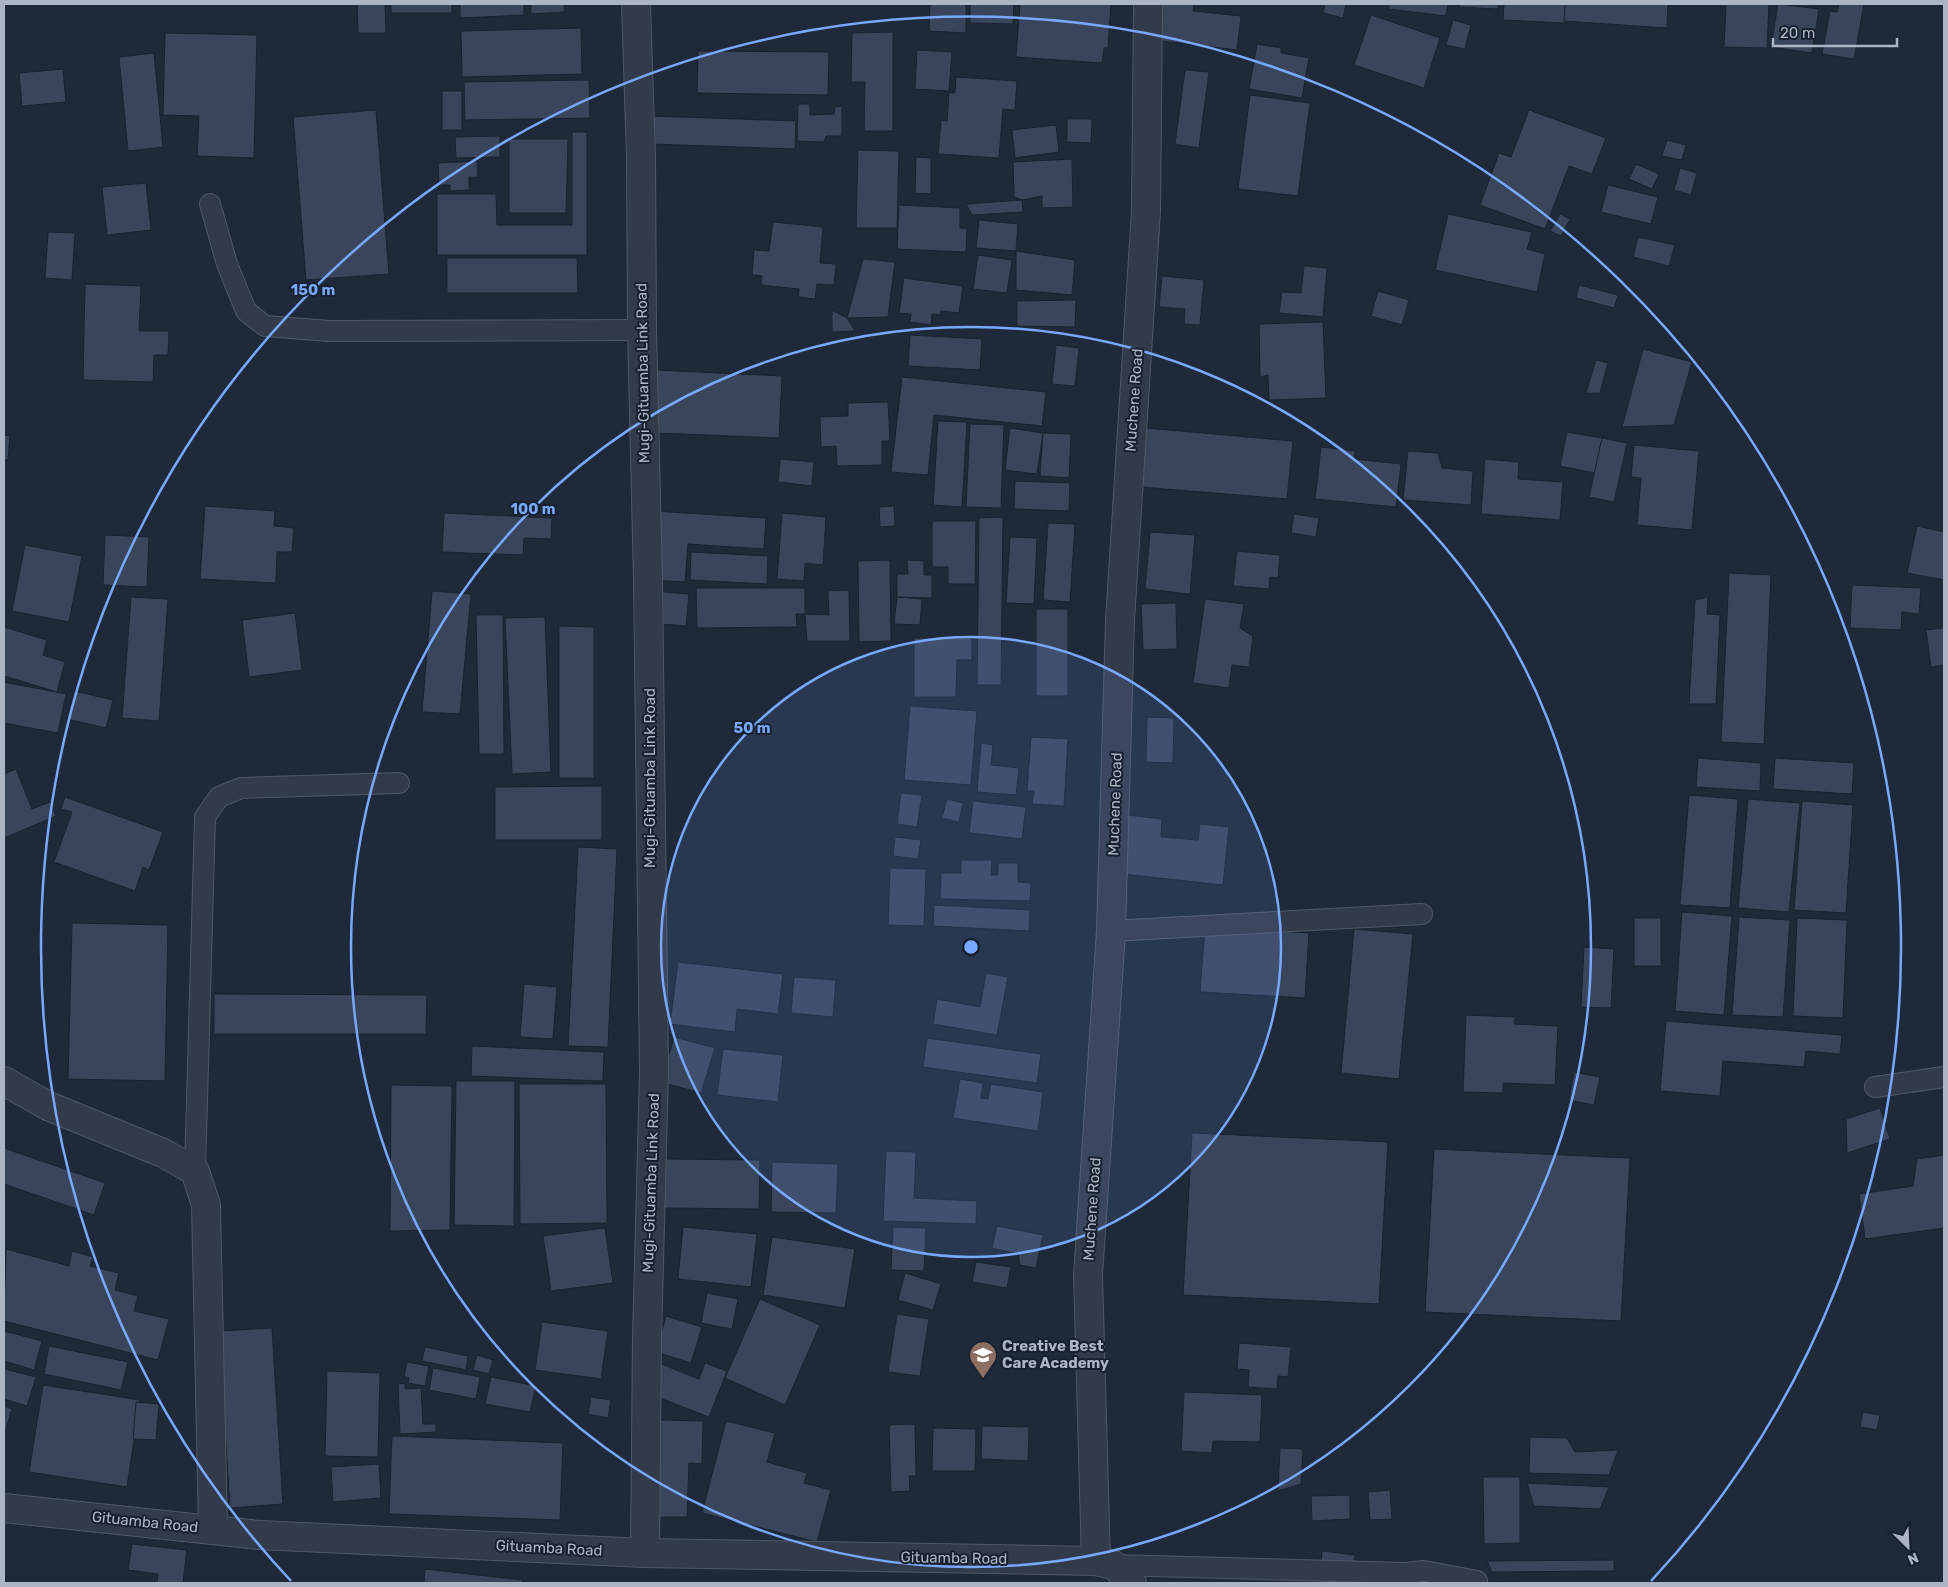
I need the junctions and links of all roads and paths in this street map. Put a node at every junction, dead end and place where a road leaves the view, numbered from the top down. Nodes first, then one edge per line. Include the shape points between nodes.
1 (636, 4) edge
2 (1148, 4) edge
3 (210, 204) dead end
4 (642, 330) junction
5 (399, 782) dead end
6 (1422, 914) dead end
7 (1111, 931) junction
8 (1944, 1077) edge
9 (4, 1082) edge
10 (1875, 1087) dead end
11 (195, 1171) junction
12 (4, 1508) edge
13 (214, 1529) junction
14 (645, 1553) junction
15 (1114, 1570) edge
16 (1477, 1582) dead end

1 - 4 street, Mugi-Gituamba Link Road
2 - 7 street, Muchene Road via 1146,211 1120,620
3 - 4 lane via 227,264 246,311 265,326 329,331
4 - 14 street, Mugi-Gituamba Link Road via 654,1072
5 - 11 lane via 241,788 219,797 205,817
6 - 7 lane
7 - 15 street, Muchene Road via 1088,1275
8 - 10 lane
9 - 11 street via 48,1106 163,1153
11 - 13 street via 206,1205
12 - 13 street, Gituamba Road
13 - 14 street, Gituamba Road via 259,1535
14 - 15 street, Gituamba Road
15 - 16 lane via 1424,1571

